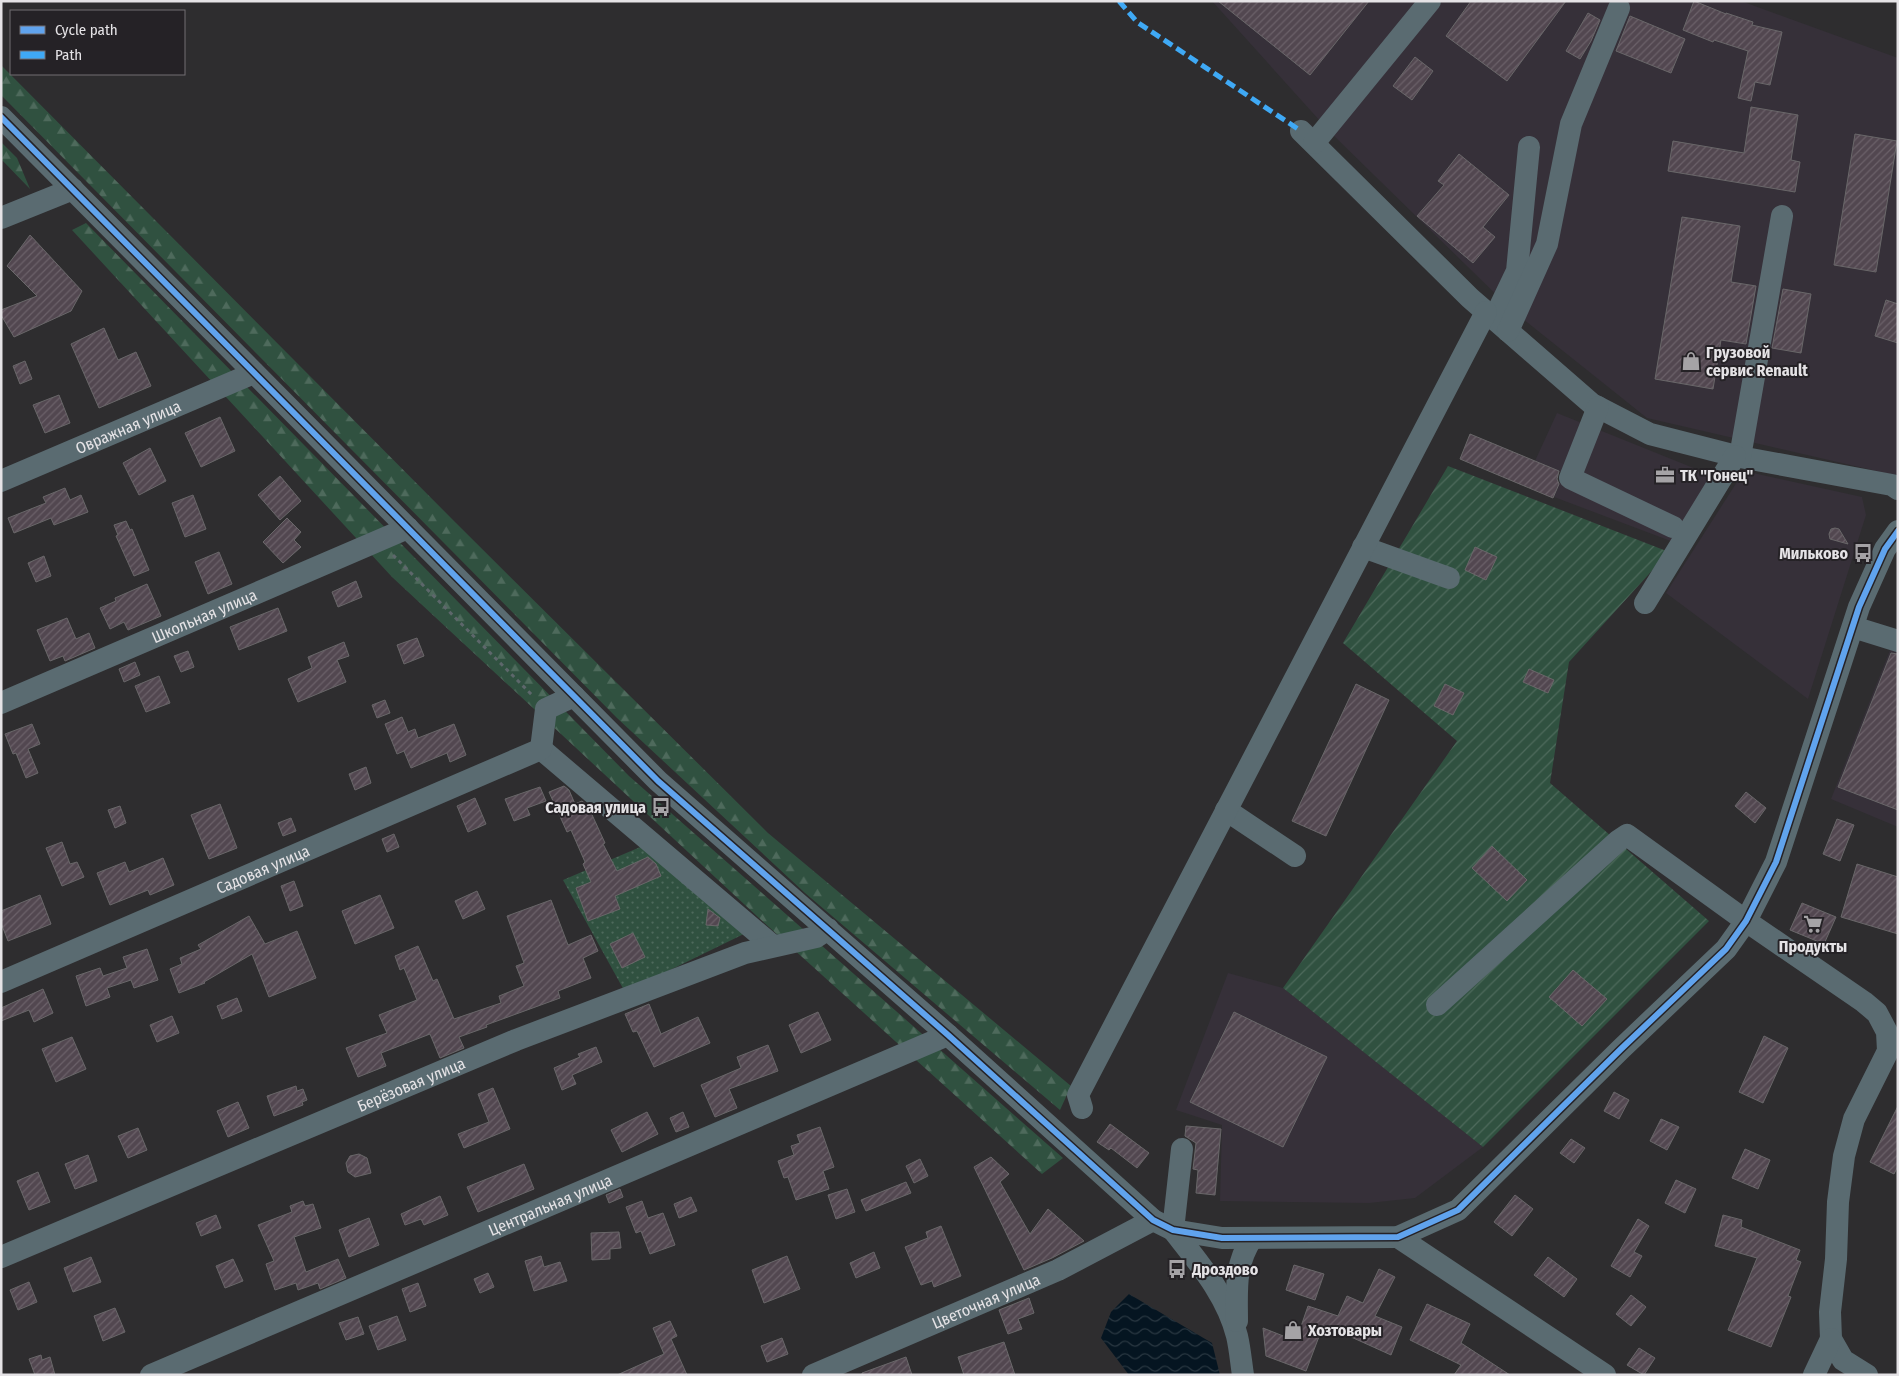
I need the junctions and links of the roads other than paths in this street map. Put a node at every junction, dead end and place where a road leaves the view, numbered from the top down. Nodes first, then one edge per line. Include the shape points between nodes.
1 (1430, 1) edge
2 (1619, 8) dead end
3 (1, 117) edge
4 (1530, 147) dead end
5 (73, 189) junction
6 (1782, 216) dead end
7 (1, 218) edge
8 (1496, 321) junction
9 (254, 373) junction
10 (1598, 407) junction
11 (1737, 457) junction
12 (1, 481) edge
13 (1898, 489) edge
14 (1673, 527) dead end
15 (408, 528) junction
16 (1898, 531) edge
17 (1363, 547) junction
18 (1449, 578) dead end
19 (1645, 603) dead end
20 (1853, 627) junction
21 (1898, 641) edge
22 (574, 696) junction
23 (1, 703) edge
24 (541, 749) junction
25 (1226, 810) junction
26 (1295, 856) dead end
27 (1746, 921) junction
28 (828, 929) junction
29 (773, 946) junction
30 (1, 982) edge
31 (1437, 1005) dead end
32 (948, 1035) junction
33 (1082, 1108) dead end
34 (1182, 1149) dead end
35 (1163, 1225) junction
36 (1398, 1237) junction
37 (1252, 1238) junction
38 (1, 1257) edge
39 (1237, 1335) junction
40 (1831, 1340) junction
41 (151, 1375) edge
42 (813, 1375) edge
43 (1243, 1375) edge
44 (1605, 1375) edge
45 (1814, 1375) edge
46 (1868, 1375) edge

1 - 8 street via 1307,137
2 - 8 street via 1571,124 1548,244
3 - 5 street
4 - 8 street via 1517,271
5 - 7 street
5 - 9 street
6 - 11 street
8 - 10 street
8 - 17 street
9 - 12 street, Овражная улица
9 - 15 street
10 - 11 street via 1650,434
10 - 14 street via 1570,478
11 - 13 street via 1892,485
11 - 19 street
15 - 22 street
15 - 23 street, Школьная улица
16 - 20 street via 1885,549
17 - 18 street
17 - 25 street
20 - 21 street
20 - 27 street via 1776,862
22 - 24 street via 546,709
22 - 28 street via 658,781
24 - 29 street
24 - 30 street, Садовая улица
25 - 26 street
25 - 33 street via 1078,1095
27 - 31 street via 1627,835
27 - 36 street via 1726,949 1458,1210
27 - 40 street via 1864,1002 1877,1013 1887,1032 1888,1050 1854,1119 1844,1156 1830,1312
28 - 29 street, Берёзовая улица via 816,937
28 - 32 street
29 - 38 street, Берёзовая улица via 745,953 516,1040
32 - 35 street
32 - 41 street, Центральная улица
34 - 35 street
35 - 37 street via 1222,1238
35 - 39 street via 1202,1267 1224,1300
35 - 42 street, Цветочная улица
36 - 37 street
36 - 44 street
37 - 39 street via 1237,1272
39 - 43 street
40 - 45 street
40 - 46 street via 1843,1360

